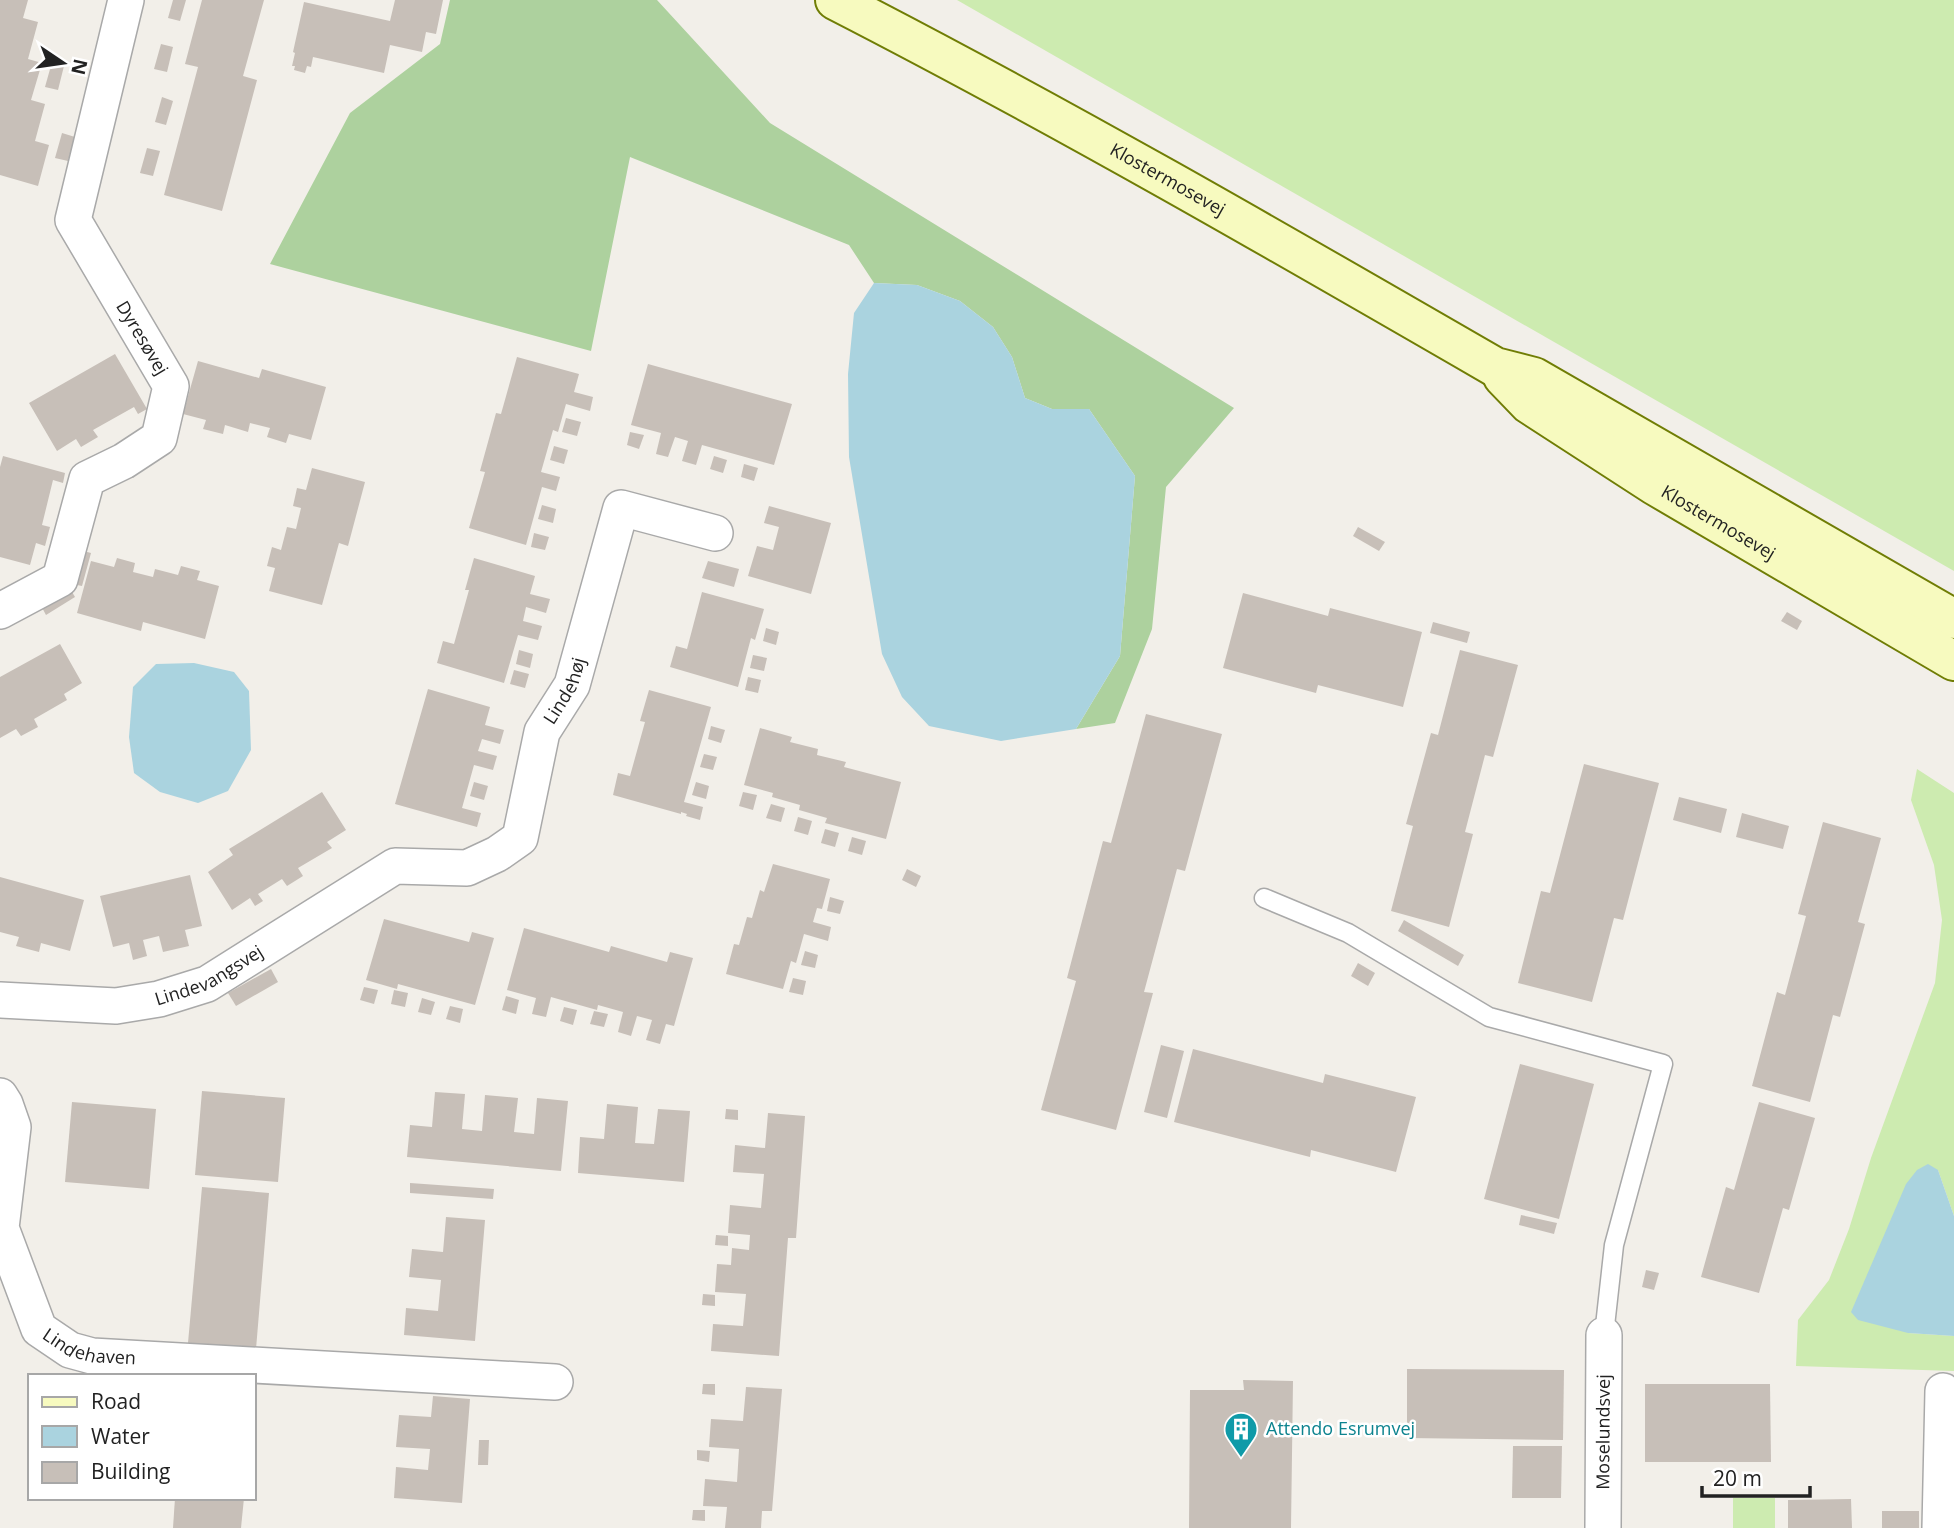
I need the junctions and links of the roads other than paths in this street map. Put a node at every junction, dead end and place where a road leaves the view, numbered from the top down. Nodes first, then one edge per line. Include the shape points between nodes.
1 (126, 0) edge
2 (835, 0) edge
3 (1494, 367) junction
4 (715, 533) dead end
5 (0, 611) edge
6 (1954, 619) edge
7 (1954, 661) edge
8 (395, 866) joint
9 (1264, 898) dead end
10 (0, 1000) edge
11 (0, 1096) edge
12 (1604, 1335) joint
13 (555, 1382) dead end
14 (1943, 1391) dead end
15 (1603, 1528) edge
16 (1940, 1528) edge

1 - 5 street, Dyresøvej via 73,220 171,386 159,438 87,479 60,579
2 - 3 main road, Klostermosevej via 1192,192
3 - 6 main road, Klostermosevej via 1534,377
3 - 7 main road, Klostermosevej via 1529,404 1642,477
4 - 8 street, Lindehøj via 621,508 572,685 542,732 520,838 467,868
8 - 10 street, Lindevangsvej via 207,984 116,1006
9 - 12 lane via 1348,933 1489,1017 1663,1065 1614,1245
11 - 13 street, Lindehaven via 13,1127 1,1228 39,1329 70,1350 92,1356
12 - 15 street, Moselundsvej
14 - 16 street

